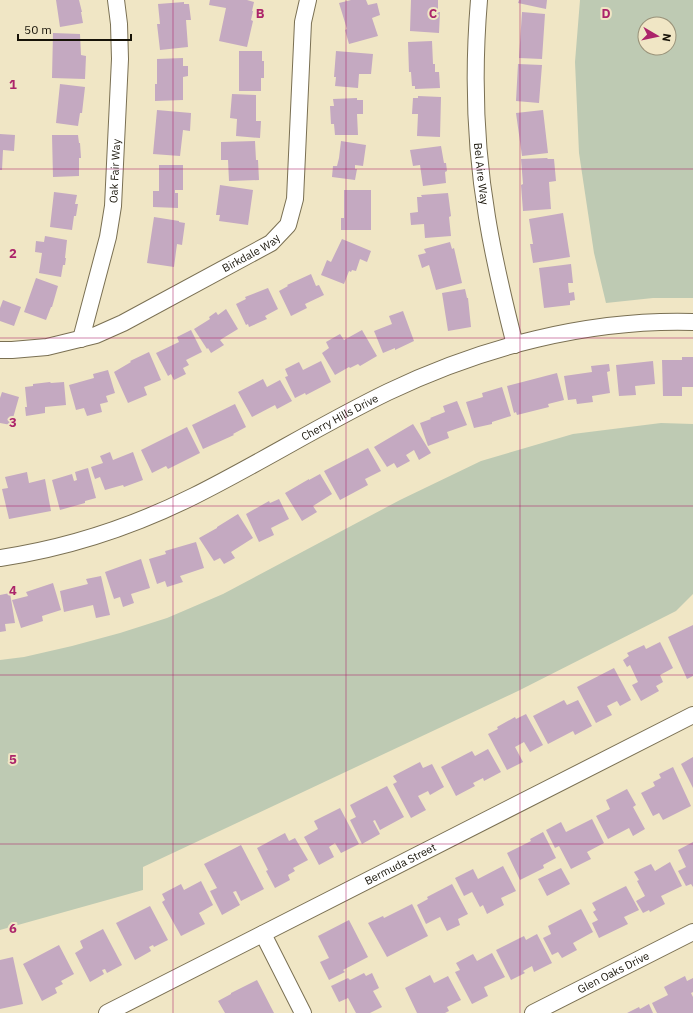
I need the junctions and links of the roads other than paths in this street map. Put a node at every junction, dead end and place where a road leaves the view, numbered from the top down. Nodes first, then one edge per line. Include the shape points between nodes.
1 (116, 0) edge
2 (308, 0) edge
3 (479, 0) edge
4 (693, 322) edge
5 (81, 339) junction
6 (515, 345) junction
7 (0, 350) edge
8 (0, 558) edge
9 (693, 715) edge
10 (693, 932) edge
11 (263, 934) junction
12 (107, 1013) edge
13 (303, 1013) edge
14 (533, 1013) edge

1 - 5 street, Oak Fair Way via 120,59 113,206 108,237
2 - 5 street, Birkdale Way via 303,22 295,199 288,225 271,243 123,323
3 - 6 street, Bel Aire Way via 476,87 479,152 498,280
4 - 6 street, Cherry Hills Drive via 633,324 585,330
5 - 7 street, Birkdale Way via 47,347
6 - 8 street, Cherry Hills Drive via 475,356 386,393 194,496 150,516 59,546
9 - 11 street, Bermuda Street
10 - 14 street, Glen Oaks Drive
11 - 12 street, Bermuda Street
11 - 13 street

